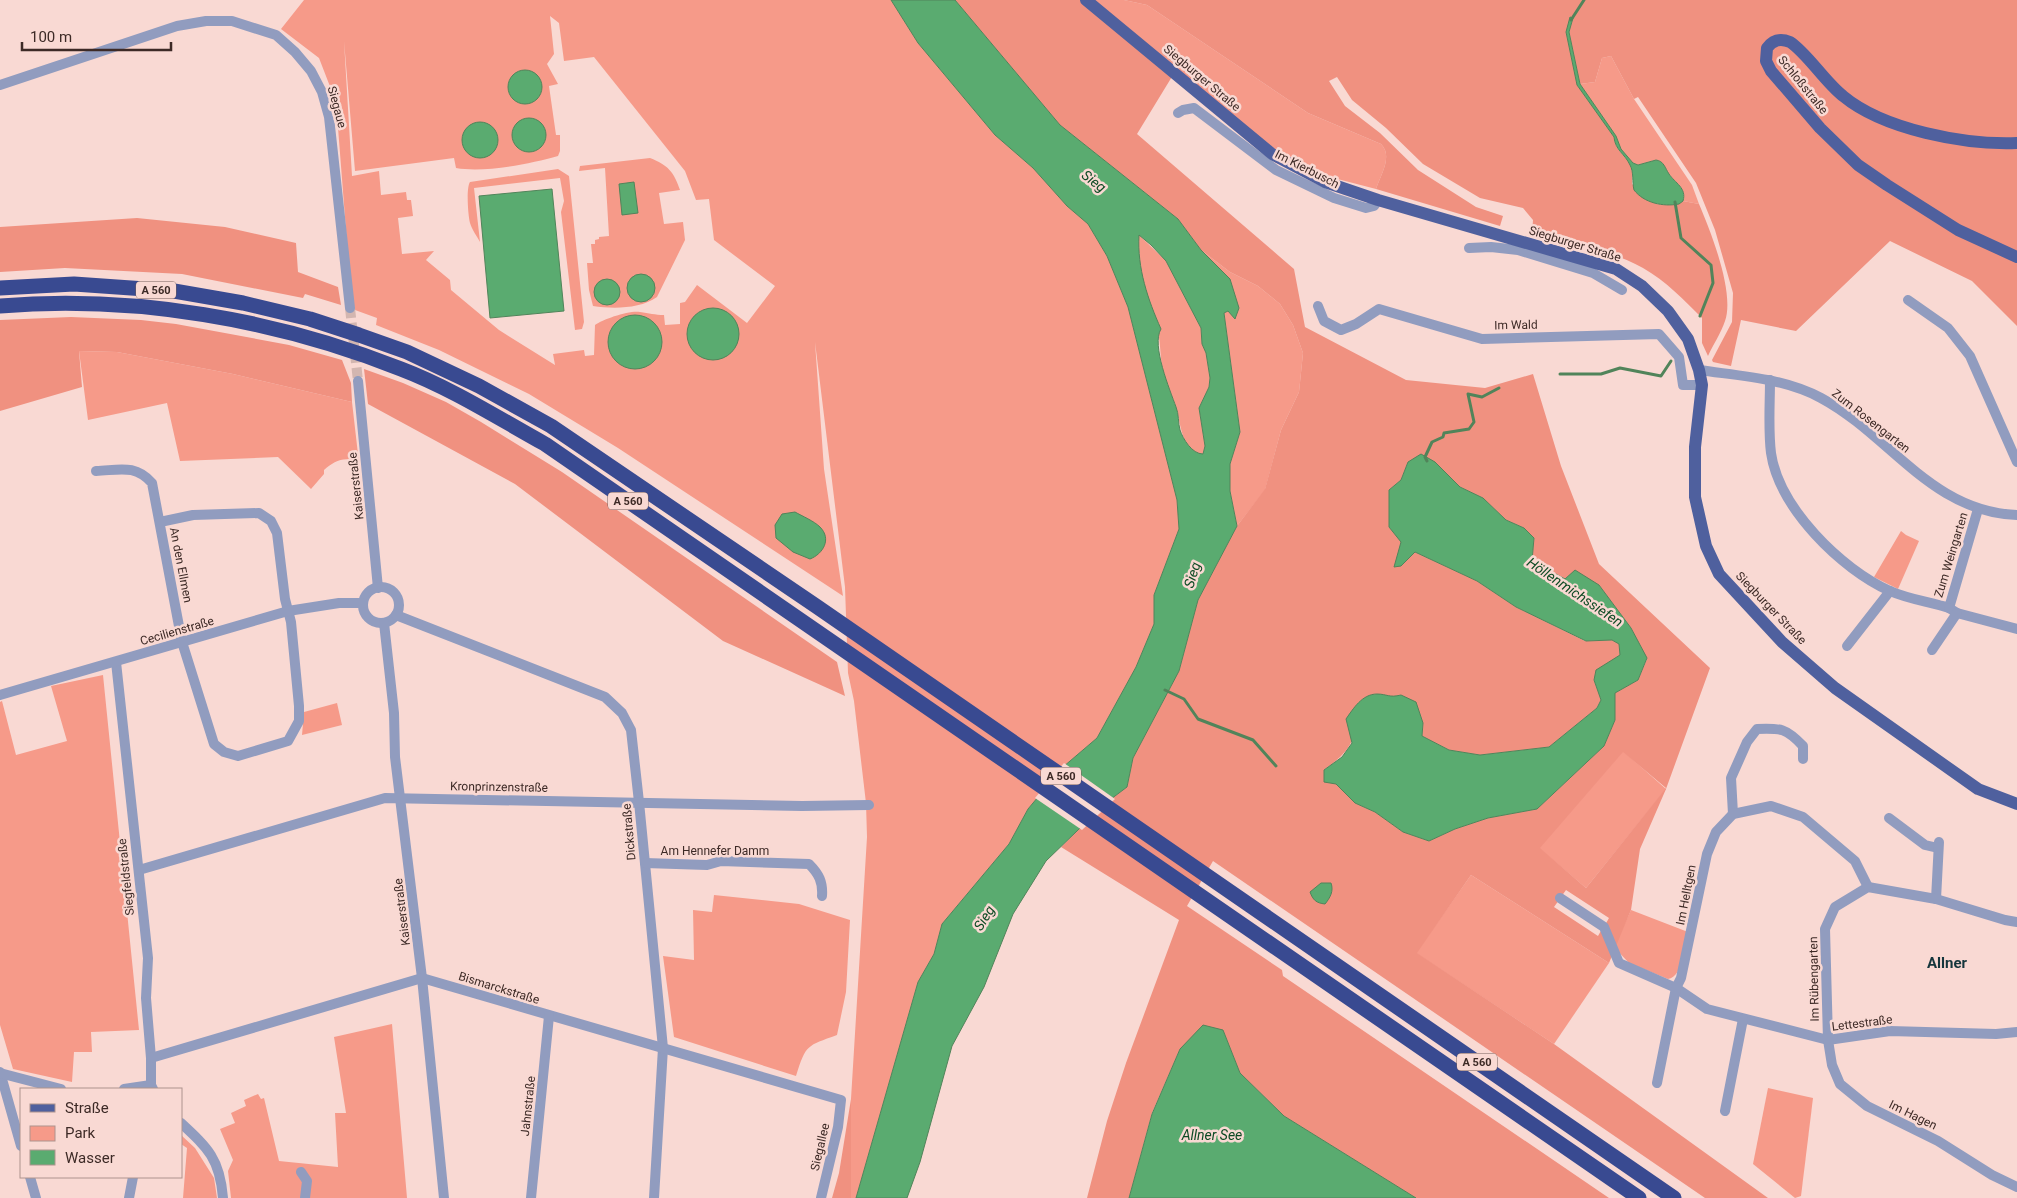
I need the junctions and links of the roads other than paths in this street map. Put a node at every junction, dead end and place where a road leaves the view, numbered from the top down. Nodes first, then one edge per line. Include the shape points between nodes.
1 (1086, 0) edge
2 (0, 85) edge
3 (1178, 113) dead end
4 (2017, 143) edge
5 (1378, 200) junction
6 (1516, 245) junction
7 (1469, 248) dead end
8 (2017, 257) edge
9 (0, 288) edge
10 (1622, 290) dead end
11 (1908, 300) dead end
12 (0, 306) edge
13 (1318, 306) dead end
14 (350, 308) tunnel mouth
15 (1699, 370) junction
16 (1770, 380) junction
17 (358, 381) tunnel mouth
18 (1702, 385) junction
19 (2017, 462) edge
20 (96, 471) dead end
21 (1978, 510) junction
22 (2017, 515) edge
23 (160, 522) junction
24 (378, 588) junction
25 (1890, 591) junction
26 (363, 603) junction
27 (1953, 610) junction
28 (288, 611) junction
29 (396, 615) junction
30 (384, 623) junction
31 (2017, 629) edge
32 (182, 642) junction
33 (1847, 646) dead end
34 (1932, 650) dead end
35 (116, 662) junction
36 (0, 695) edge
37 (1803, 759) dead end
38 (401, 797) junction
39 (639, 802) junction
40 (2017, 804) edge
41 (869, 805) dead end
42 (1733, 814) junction
43 (1889, 818) dead end
44 (645, 864) junction
45 (139, 870) junction
46 (1868, 887) junction
47 (822, 896) dead end
48 (1560, 898) dead end
49 (1936, 899) junction
50 (2017, 922) edge
51 (422, 978) junction
52 (1676, 988) junction
53 (549, 1016) junction
54 (1742, 1019) junction
55 (2017, 1032) edge
56 (1828, 1040) junction
57 (663, 1048) junction
58 (151, 1058) junction
59 (0, 1073) edge
60 (1657, 1082) dead end
61 (152, 1087) edge
62 (57, 1088) edge
63 (138, 1088) edge
64 (841, 1100) joint
65 (1726, 1110) dead end
66 (182, 1124) edge
67 (20, 1143) edge
68 (302, 1172) dead end
69 (30, 1178) edge
70 (134, 1178) edge
71 (2017, 1187) edge
72 (36, 1198) edge
73 (129, 1198) edge
74 (223, 1198) edge
75 (305, 1198) edge
76 (444, 1198) edge
77 (531, 1198) edge
78 (654, 1198) edge
79 (820, 1198) edge
80 (1639, 1198) edge
81 (1674, 1198) edge

1 - 5 main road, Siegburger Straße via 1272,154 1325,182
2 - 14 street, Siegaue via 177,26 232,21 276,35 311,71 322,92 329,117
3 - 5 street, Im Kierbusch via 1194,108 1276,170 1334,198 1366,208 1374,206
4 - 8 main road, Schloßstraße via 1954,139 1886,119 1843,97 1790,42 1776,41 1766,51 1767,65 1775,76 1820,128 1858,164 1958,230
5 - 6 main road, Siegburger Straße
6 - 7 street
6 - 10 street via 1594,273
6 - 15 main road, Siegburger Straße via 1616,269 1642,286 1668,311 1688,339
9 - 81 highway, A 560 via 74,284 174,291 243,303 310,319 407,352 479,386 551,426
11 - 19 street via 1948,328 1970,356
12 - 80 highway, A 560 via 104,303 191,312 248,323 305,337 402,369 472,403 545,444
13 - 18 street, Im Wald via 1324,321 1342,330 1379,309 1482,339 1659,334 1679,357 1683,385
15 - 16 street, Zum Rosengarten
15 - 18 main road, Siegburger Straße
16 - 21 street, Zum Rosengarten via 1802,388 1824,400 1949,496
16 - 25 street, Zum Weingarten via 1771,454 1782,488 1799,514 1827,546 1855,571
17 - 24 street, Kaiserstraße
18 - 40 main road, Siegburger Straße via 1695,497 1706,546 1719,574 1782,642 1836,688 1978,789
20 - 23 street, An den Ellmen via 130,469 143,473 152,483
21 - 22 street, Zum Rosengarten
21 - 27 street, Zum Weingarten
23 - 28 street, An den Ellmen via 193,515 259,513 270,521 277,533
23 - 32 street, An den Ellmen
24 - 26 street via 370,591
24 - 29 street via 388,589 396,596 399,606
25 - 27 street, Zum Weingarten
25 - 33 street
26 - 28 street, Cecilienstraße via 339,603
26 - 30 street via 368,618
27 - 31 street, Zum Weingarten
27 - 34 street, Zum Weingarten
28 - 32 street, Cecilienstraße
28 - 32 street, An den Ellmen via 299,721 288,741 238,756 224,752 214,744
29 - 30 street
29 - 39 street, Dickstraße via 605,697 622,713 630,730
30 - 38 street, Kaiserstraße
32 - 35 street, Cecilienstraße
35 - 36 street, Cecilienstraße
35 - 45 street, Siegfeldstraße
37 - 42 street via 1804,746 1792,734 1780,728 1757,729 1747,742 1731,778
38 - 39 street, Kronprinzenstraße
38 - 45 street, Kronprinzenstraße via 385,798
38 - 51 street, Kaiserstraße
39 - 41 street, Kronprinzenstraße
39 - 44 street, Dickstraße
42 - 46 street via 1771,806 1803,817 1855,862
42 - 52 street, Im Helltgen via 1716,832 1707,854 1681,978
43 - 49 street via 1925,845 1938,845
44 - 47 street, Am Hennefer Damm via 707,865 721,861 810,864 819,874
44 - 57 street, Dickstraße
45 - 58 street, Siegfeldstraße via 148,958 146,998
46 - 49 street
46 - 56 street, Im Rübengarten via 1834,907 1825,929
48 - 52 street, Lettestraße via 1604,927 1619,963
49 - 50 street
51 - 53 street, Bismarckstraße
51 - 58 street
51 - 76 street, Kaiserstraße
52 - 54 street, Lettestraße via 1708,1009
52 - 60 street
53 - 57 street, Bismarckstraße
53 - 77 street, Jahnstraße
54 - 56 street, Lettestraße
54 - 65 street
55 - 56 street, Lettestraße via 1890,1031
56 - 71 street, Im Hagen via 1832,1065 1840,1084 1867,1106 1938,1141
57 - 64 street, Bismarckstraße
57 - 78 street, Dickstraße
58 - 61 street, Siegfeldstraße
59 - 62 street
59 - 67 street
61 - 63 street
64 - 79 street, Siegallee via 838,1127
66 - 74 street via 207,1147 222,1178
68 - 75 street via 307,1181
69 - 72 street
70 - 73 street

